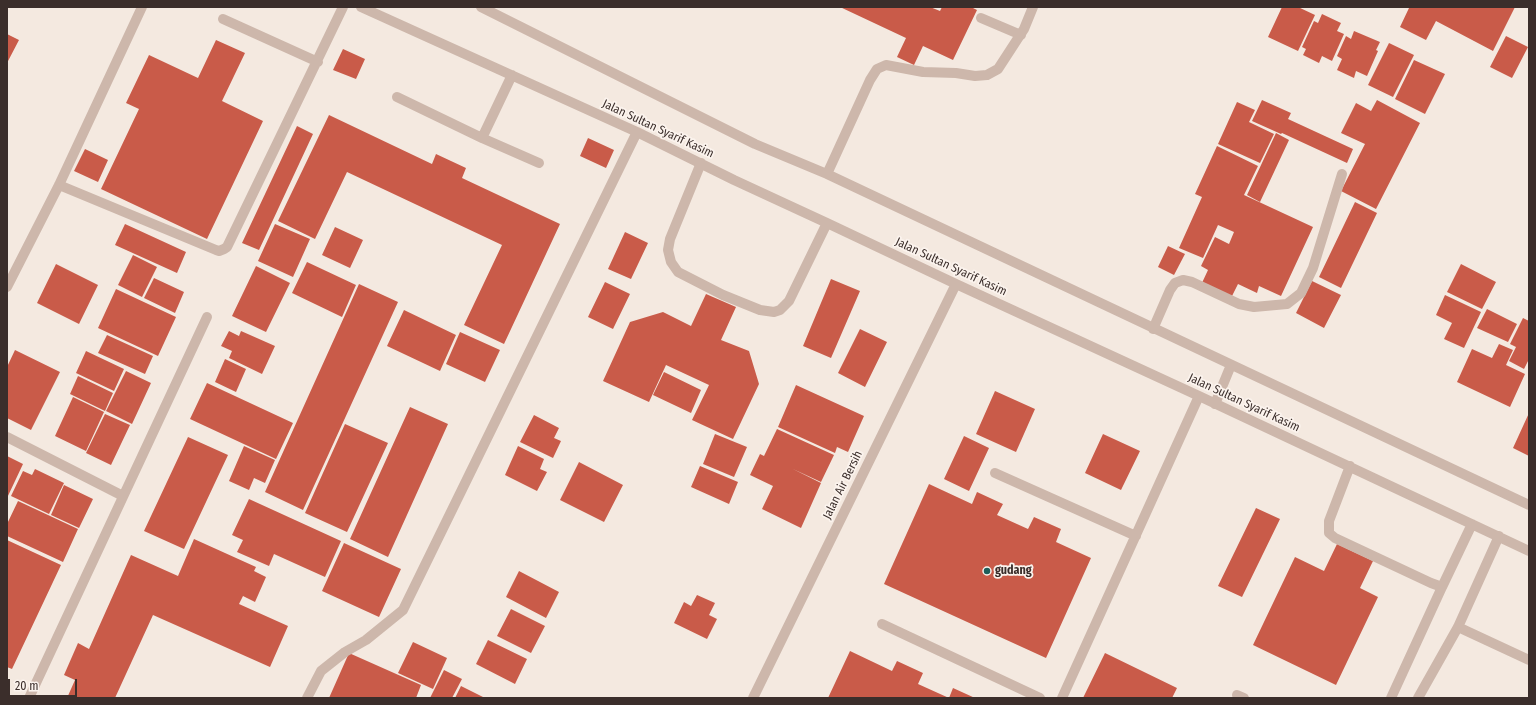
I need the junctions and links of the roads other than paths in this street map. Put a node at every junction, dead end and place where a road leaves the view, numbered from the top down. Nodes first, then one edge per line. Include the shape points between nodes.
1 (142, 7) edge
2 (343, 7) edge
3 (361, 7) edge
4 (481, 7) edge
5 (1034, 7) edge
6 (981, 18) dead end
7 (223, 19) dead end
8 (1021, 35) junction
9 (318, 62) junction
10 (512, 75) junction
11 (397, 97) dead end
12 (637, 132) junction
13 (482, 138) junction
14 (539, 163) dead end
15 (701, 163) junction
16 (827, 174) junction
17 (1342, 174) dead end
18 (59, 185) junction
19 (827, 223) junction
20 (956, 284) junction
21 (7, 287) edge
22 (207, 317) dead end
23 (1153, 329) junction
24 (1232, 365) junction
25 (1199, 396) junction
26 (1215, 404) junction
27 (7, 438) edge
28 (1350, 466) junction
29 (995, 473) dead end
30 (123, 496) junction
31 (1529, 505) edge
32 (1472, 524) junction
33 (1136, 536) junction
34 (1499, 536) junction
35 (1529, 550) edge
36 (1442, 587) junction
37 (882, 624) dead end
38 (1458, 628) junction
39 (1529, 660) edge
40 (29, 698) edge
41 (307, 698) edge
42 (752, 698) edge
43 (1040, 698) edge
44 (1062, 698) edge
45 (1390, 698) edge
46 (1418, 698) edge

1 - 18 street
2 - 9 street
3 - 10 street, Jalan Sultan Syarif Kasim
4 - 16 street via 755,144
5 - 8 street
6 - 8 street
7 - 9 street
8 - 16 street via 998,69 987,75 923,72 886,65 877,69
9 - 18 street via 224,249 216,250
10 - 12 street, Jalan Sultan Syarif Kasim
10 - 13 street
11 - 13 street
12 - 15 street, Jalan Sultan Syarif Kasim
12 - 41 street via 403,610 321,671
13 - 14 street
15 - 19 street, Jalan Sultan Syarif Kasim
15 - 19 street via 670,239 668,250 671,262 678,272 723,295 760,310 780,310 789,300
16 - 23 street
17 - 23 street via 1313,268 1297,297 1287,304 1254,307 1239,304 1183,280 1175,283 1170,290
18 - 21 street
19 - 20 street, Jalan Sultan Syarif Kasim
20 - 25 street, Jalan Sultan Syarif Kasim
20 - 42 street, Jalan Air Bersih
22 - 30 street
23 - 24 street
24 - 26 street
24 - 31 street
25 - 26 street, Jalan Sultan Syarif Kasim
25 - 33 street
26 - 28 street, Jalan Sultan Syarif Kasim
27 - 30 street
28 - 32 street, Jalan Sultan Syarif Kasim
28 - 36 street via 1328,520 1329,533 1334,538
29 - 33 street
30 - 40 street
32 - 34 street, Jalan Sultan Syarif Kasim
32 - 36 street
33 - 44 street
34 - 35 street, Jalan Sultan Syarif Kasim
34 - 38 street
36 - 45 street
37 - 43 street
38 - 39 street
38 - 46 street

